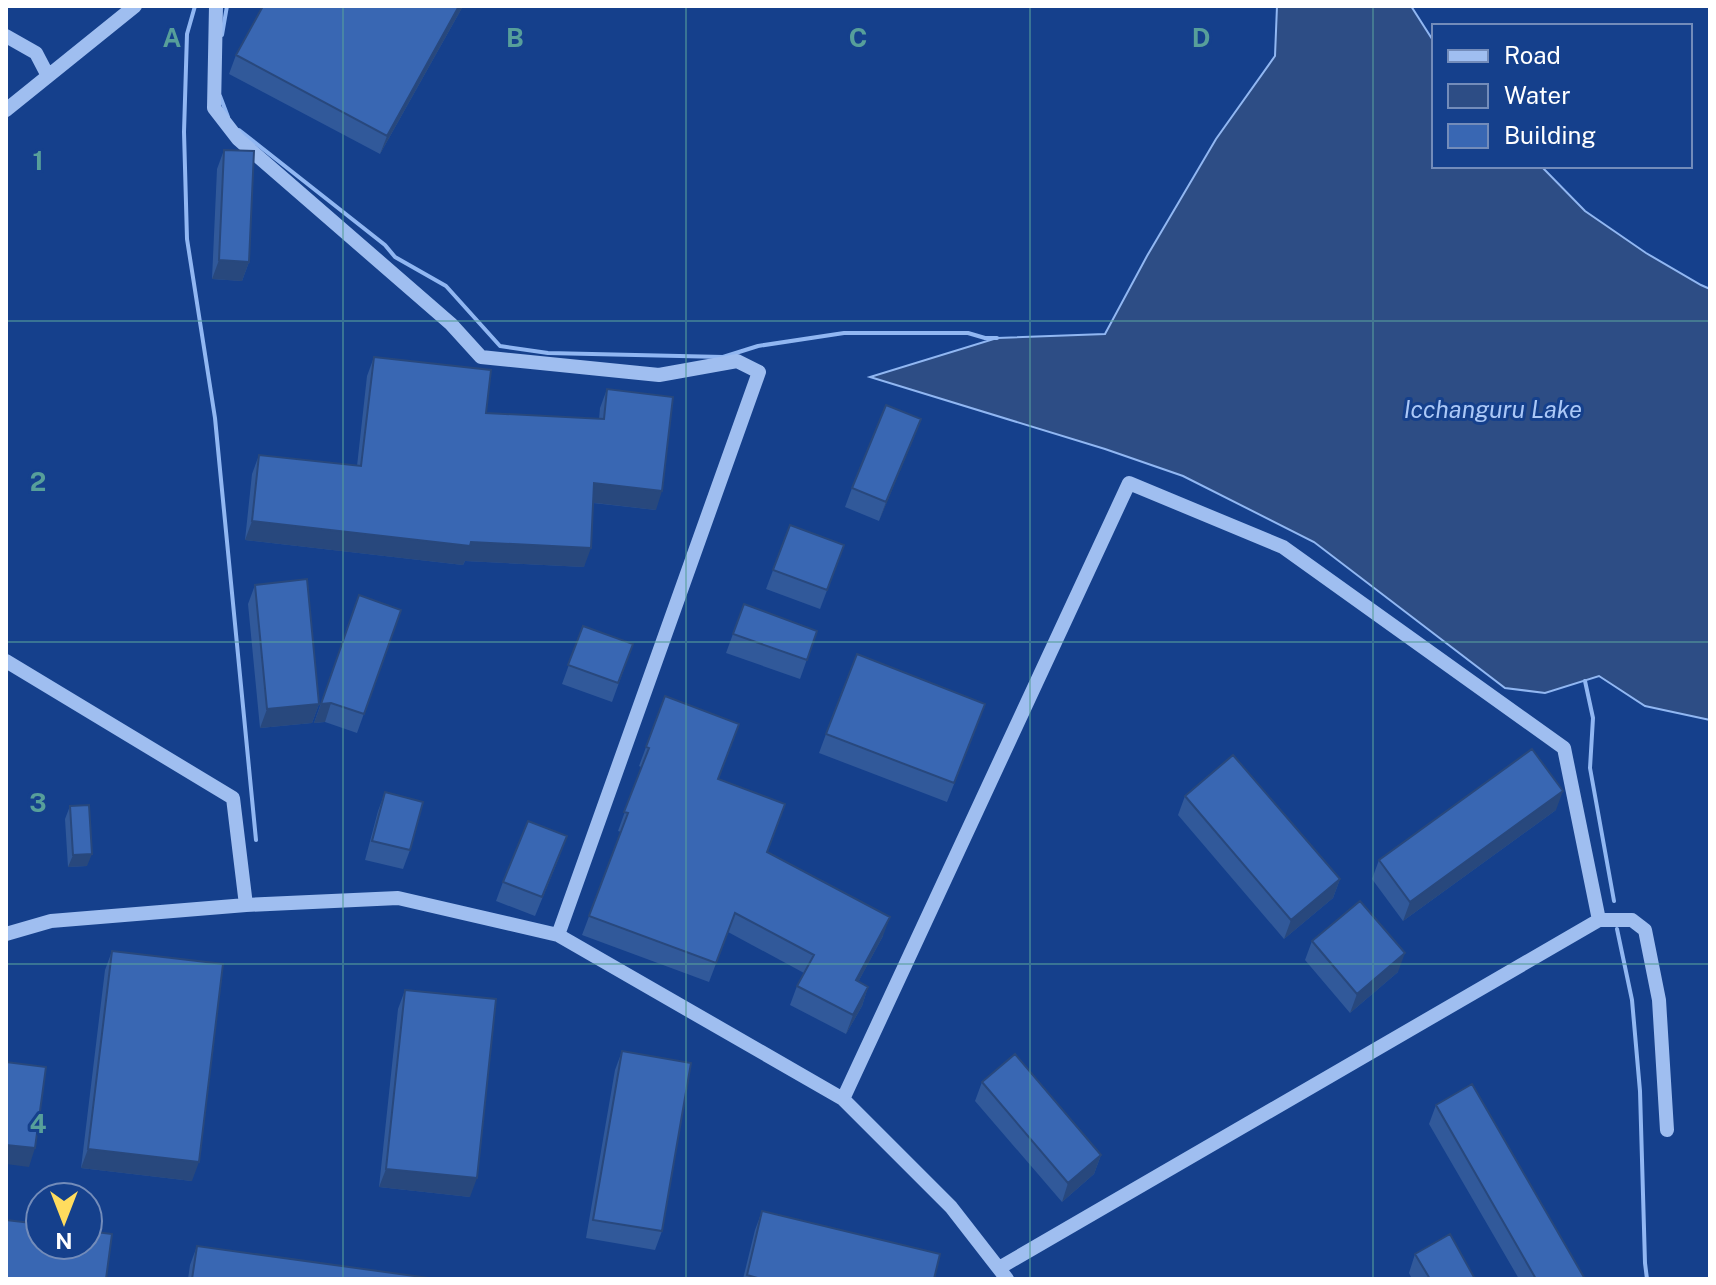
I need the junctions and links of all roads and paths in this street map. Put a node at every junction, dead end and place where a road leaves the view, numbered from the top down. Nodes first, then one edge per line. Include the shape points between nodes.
1 (135, 6) edge
2 (216, 6) edge
3 (6, 36) edge
4 (48, 76) junction
5 (6, 110) edge
6 (6, 661) edge
7 (246, 905) junction
8 (1599, 920) junction
9 (6, 934) edge
10 (558, 935) junction
11 (843, 1099) junction
12 (1667, 1130) dead end
13 (1003, 1274) edge

1 - 4 street
2 - 10 street via 214,108 238,139 451,324 481,357 659,375 737,361 759,372
3 - 4 street via 36,53
4 - 5 street
6 - 7 street via 233,798
7 - 9 street via 51,921
7 - 10 street via 398,898
8 - 11 street via 1564,748 1283,547 1129,483
8 - 12 street via 1632,920 1645,930 1659,1000
8 - 13 street
10 - 11 street
11 - 13 street via 951,1207

